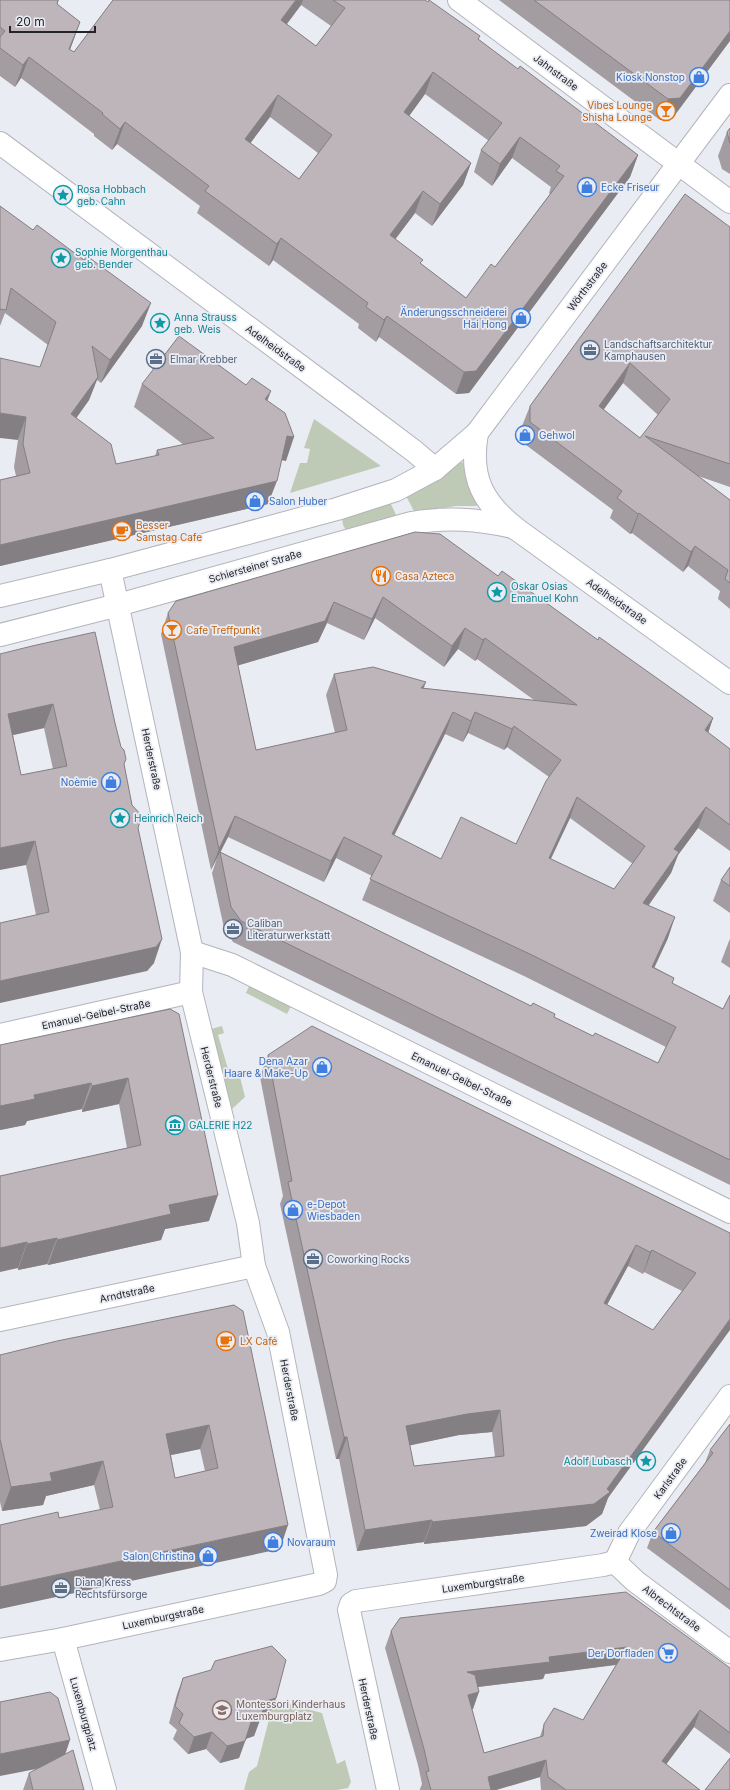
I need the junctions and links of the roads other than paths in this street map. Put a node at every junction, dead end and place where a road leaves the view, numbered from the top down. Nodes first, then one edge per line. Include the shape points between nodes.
1 (459, 0) edge
2 (730, 95) edge
3 (0, 143) edge
4 (678, 164) junction
5 (730, 202) edge
6 (477, 433) junction
7 (435, 469) junction
8 (513, 527) junction
9 (110, 570) junction
10 (0, 596) edge
11 (118, 605) junction
12 (0, 635) edge
13 (730, 683) edge
14 (192, 952) junction
15 (191, 992) junction
16 (0, 1035) edge
17 (730, 1212) edge
18 (254, 1266) junction
19 (0, 1320) edge
20 (730, 1396) edge
21 (615, 1562) junction
22 (325, 1581) joint
23 (351, 1604) joint
24 (63, 1639) junction
25 (0, 1650) edge
26 (730, 1652) edge
27 (105, 1790) edge
28 (388, 1790) edge

1 - 4 street, Jahnstraße
2 - 4 street, Wörthstraße
3 - 7 street, Adelheidstraße
4 - 5 street, Jahnstraße
4 - 6 street, Wörthstraße
6 - 7 street, Wörthstraße
6 - 8 street, Adelheidstraße via 474,451 476,478 487,499
7 - 9 street via 396,490 337,509
8 - 11 street, Schiersteiner Straße via 490,522 440,518 411,523
8 - 13 street, Adelheidstraße
9 - 10 street
9 - 11 street, Herderstraße
11 - 12 street, Schiersteiner Straße
11 - 14 street, Herderstraße
14 - 15 street, Herderstraße
14 - 17 street, Emanuel-Geibel-Straße via 232,965
15 - 16 street, Emanuel-Geibel-Straße
15 - 18 street, Herderstraße via 248,1223
18 - 19 street, Arndtstraße
18 - 22 street, Herderstraße via 278,1332 326,1575
20 - 21 street, Karlstraße via 629,1533
21 - 23 street, Luxemburgstraße via 356,1601
21 - 26 street, Albrechtstraße via 636,1581
22 - 24 street, Luxemburgstraße
23 - 28 street, Herderstraße via 348,1610
24 - 25 street, Luxemburgstraße
24 - 27 street, Luxemburgplatz

